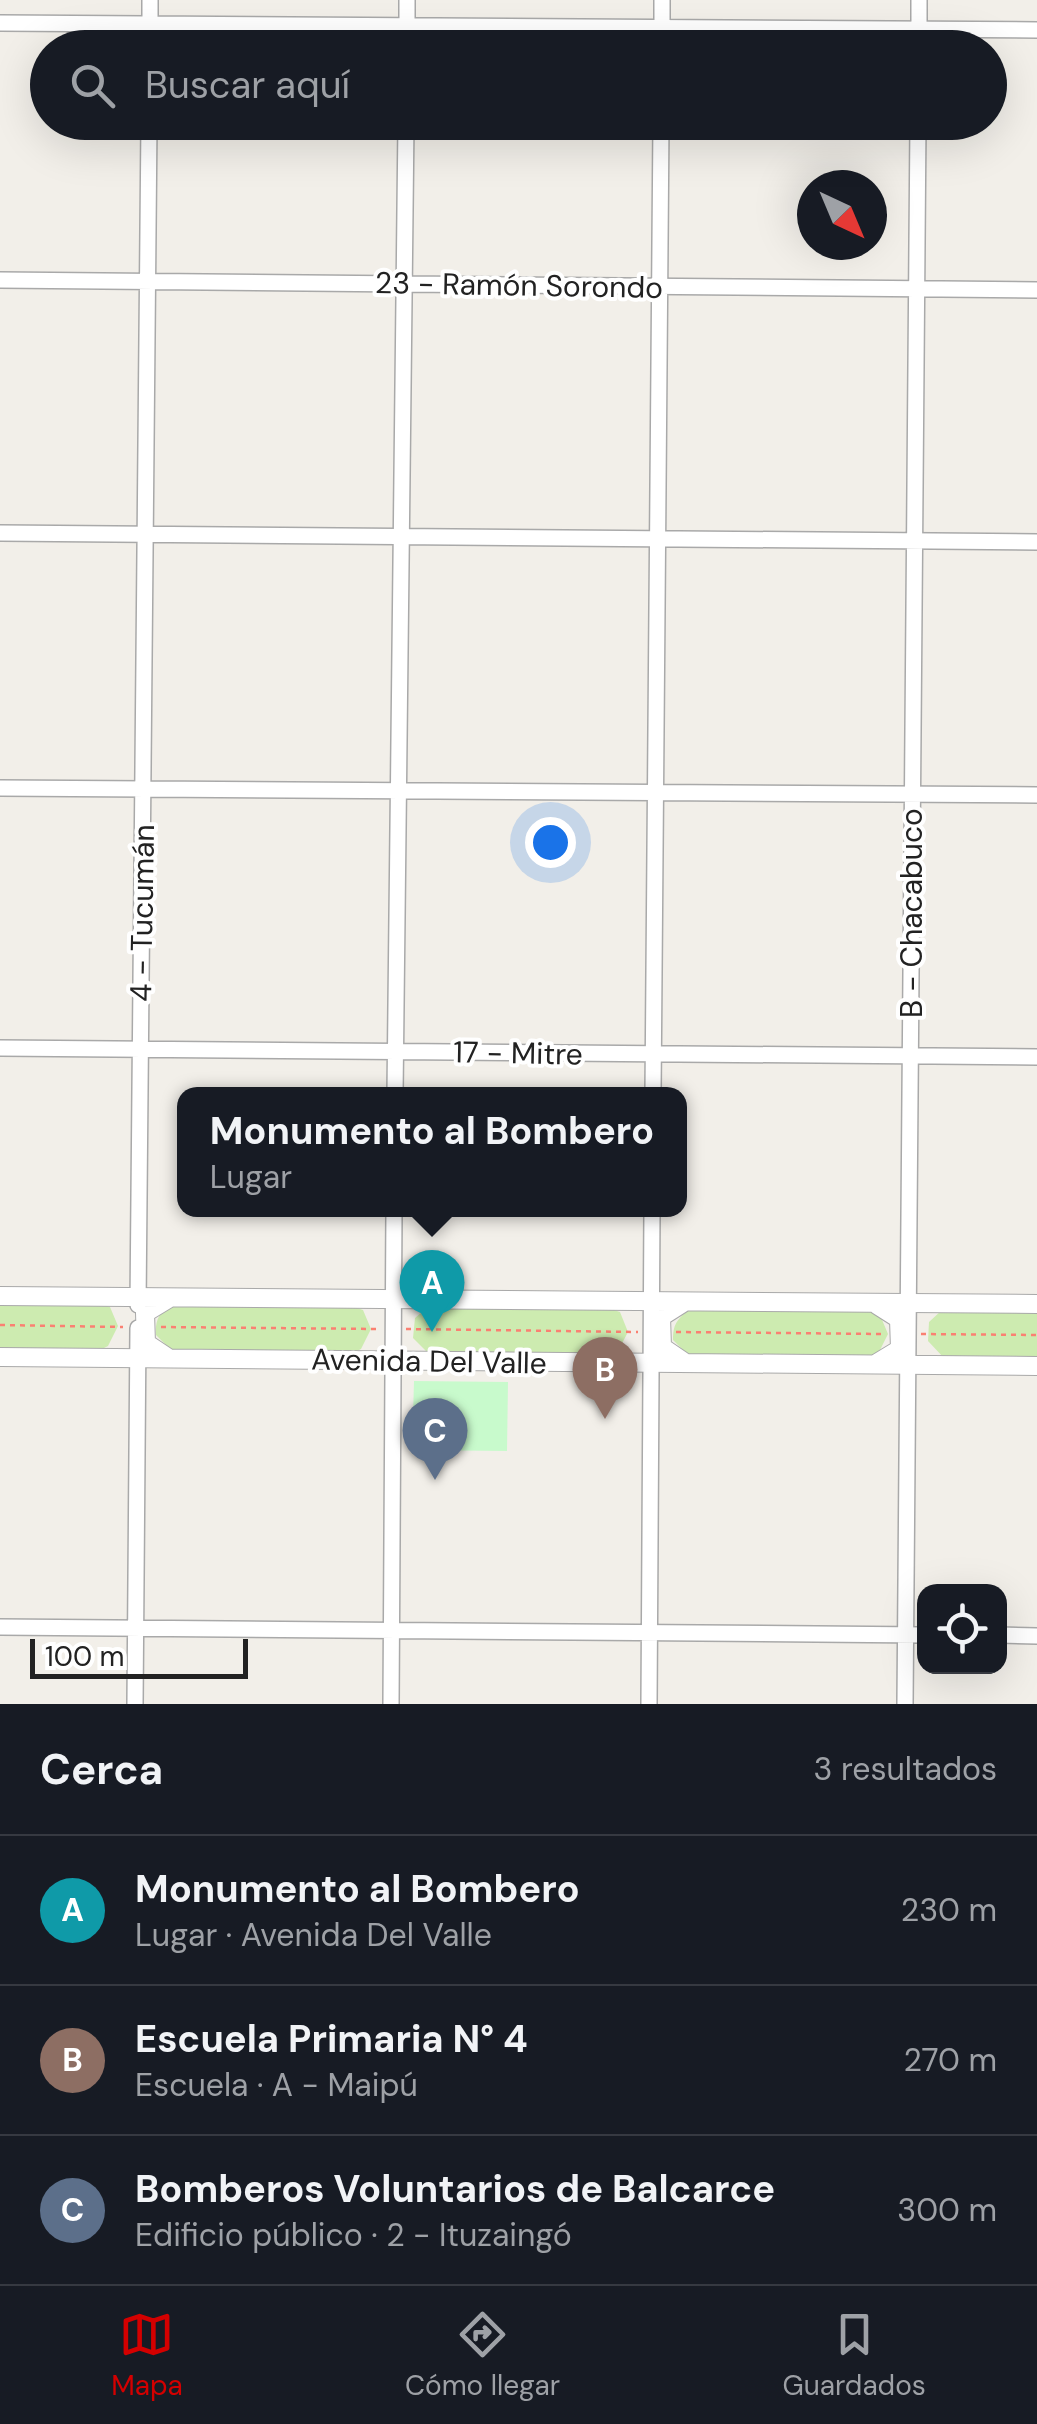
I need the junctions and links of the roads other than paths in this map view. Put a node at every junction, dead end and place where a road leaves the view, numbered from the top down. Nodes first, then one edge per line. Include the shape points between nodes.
1 (150, 0) edge
2 (407, 0) edge
3 (662, 0) edge
4 (919, 0) edge
5 (0, 23) edge
6 (150, 24) junction
7 (407, 26) junction
8 (662, 28) junction
9 (919, 29) junction
10 (150, 30) edge
11 (407, 30) edge
12 (1037, 30) edge
13 (149, 140) edge
14 (406, 140) edge
15 (661, 140) edge
16 (918, 140) edge
17 (0, 280) edge
18 (148, 282) junction
19 (404, 284) junction
20 (660, 286) junction
21 (916, 289) junction
22 (1037, 290) edge
23 (0, 534) edge
24 (146, 535) junction
25 (401, 537) junction
26 (658, 539) junction
27 (914, 541) junction
28 (1037, 542) edge
29 (0, 788) edge
30 (143, 789) junction
31 (398, 790) junction
32 (656, 792) junction
33 (912, 794) junction
34 (1037, 795) edge
35 (0, 1048) edge
36 (141, 1049) junction
37 (396, 1052) junction
38 (654, 1054) junction
39 (910, 1056) junction
40 (1037, 1057) edge
41 (395, 1087) edge
42 (653, 1087) edge
43 (394, 1217) edge
44 (652, 1217) edge
45 (0, 1296) edge
46 (138, 1297) junction
47 (173, 1297) junction
48 (393, 1298) junction
49 (652, 1301) junction
50 (688, 1301) junction
51 (874, 1303) junction
52 (908, 1303) junction
53 (1037, 1304) edge
54 (140, 1327) junction
55 (655, 1332) junction
56 (905, 1334) junction
57 (0, 1357) edge
58 (138, 1358) junction
59 (170, 1358) junction
60 (392, 1360) junction
61 (651, 1363) junction
62 (687, 1363) junction
63 (872, 1365) junction
64 (908, 1365) junction
65 (1037, 1366) edge
66 (0, 1627) edge
67 (136, 1628) junction
68 (391, 1630) junction
69 (649, 1632) junction
70 (905, 1635) junction
71 (917, 1635) edge
72 (1007, 1636) edge
73 (1037, 1636) edge
74 (135, 1704) edge
75 (390, 1704) edge
76 (649, 1704) edge
77 (904, 1704) edge

1 - 6 street
2 - 7 street
3 - 8 street
4 - 9 street
5 - 6 street
6 - 7 street
6 - 10 street
7 - 8 street
7 - 11 street
8 - 9 street
9 - 12 street
13 - 18 street, 4 - Tucumán
14 - 19 street
15 - 20 street
16 - 21 street, B - Chacabuco
17 - 18 street, 23 - Ramón Sorondo
18 - 19 street, 23 - Ramón Sorondo
18 - 24 street, 4 - Tucumán
19 - 20 street, 23 - Ramón Sorondo
19 - 25 street
20 - 21 street, 23 - Ramón Sorondo
20 - 26 street
21 - 22 street, 23 - Ramón Sorondo
21 - 27 street, B - Chacabuco
23 - 24 street
24 - 25 street
24 - 30 street, 4 - Tucumán
25 - 26 street
25 - 31 street
26 - 27 street
26 - 32 street
27 - 28 street
27 - 33 street, B - Chacabuco
29 - 30 street
30 - 31 street
30 - 36 street, 4 - Tucumán
31 - 32 street
31 - 37 street
32 - 33 street
32 - 38 street
33 - 34 street
33 - 39 street, B - Chacabuco
35 - 36 street, 17 - Mitre
36 - 37 street, 17 - Mitre
36 - 46 street, 4 - Tucumán
37 - 38 street, 17 - Mitre
37 - 41 street
38 - 39 street, 17 - Mitre
38 - 42 street
39 - 40 street, 17 - Mitre
39 - 52 street, B - Chacabuco
43 - 48 street
44 - 49 street
45 - 46 street, Avenida Del Valle
46 - 47 street, Avenida Del Valle
46 - 54 street, 4 - Tucumán
47 - 48 street, Avenida Del Valle
47 - 54 street via 155,1303
48 - 49 street, Avenida Del Valle
48 - 60 street
49 - 50 street, Avenida Del Valle
49 - 55 street
50 - 51 street, Avenida Del Valle
50 - 55 street via 672,1306
51 - 52 street, Avenida Del Valle
51 - 56 street via 898,1319
52 - 53 street, Avenida Del Valle
52 - 56 street, B - Chacabuco
54 - 58 street, 4 - Tucumán
54 - 59 street via 146,1343
55 - 61 street
55 - 62 street via 662,1346
56 - 63 street via 890,1359
56 - 64 street, B - Chacabuco
57 - 58 street, Avenida Del Valle
58 - 59 street, Avenida Del Valle
58 - 67 street, 4 - Tucumán
59 - 60 street, Avenida Del Valle
60 - 61 street, Avenida Del Valle
60 - 68 street
61 - 62 street, Avenida Del Valle
61 - 69 street
62 - 63 street, Avenida Del Valle
63 - 64 street, Avenida Del Valle
64 - 65 street, Avenida Del Valle
64 - 70 street, B - Chacabuco
66 - 67 street
67 - 68 street
67 - 74 street, 4 - Tucumán
68 - 69 street
68 - 75 street
69 - 70 street
69 - 76 street
70 - 71 street
70 - 77 street, B - Chacabuco
72 - 73 street

